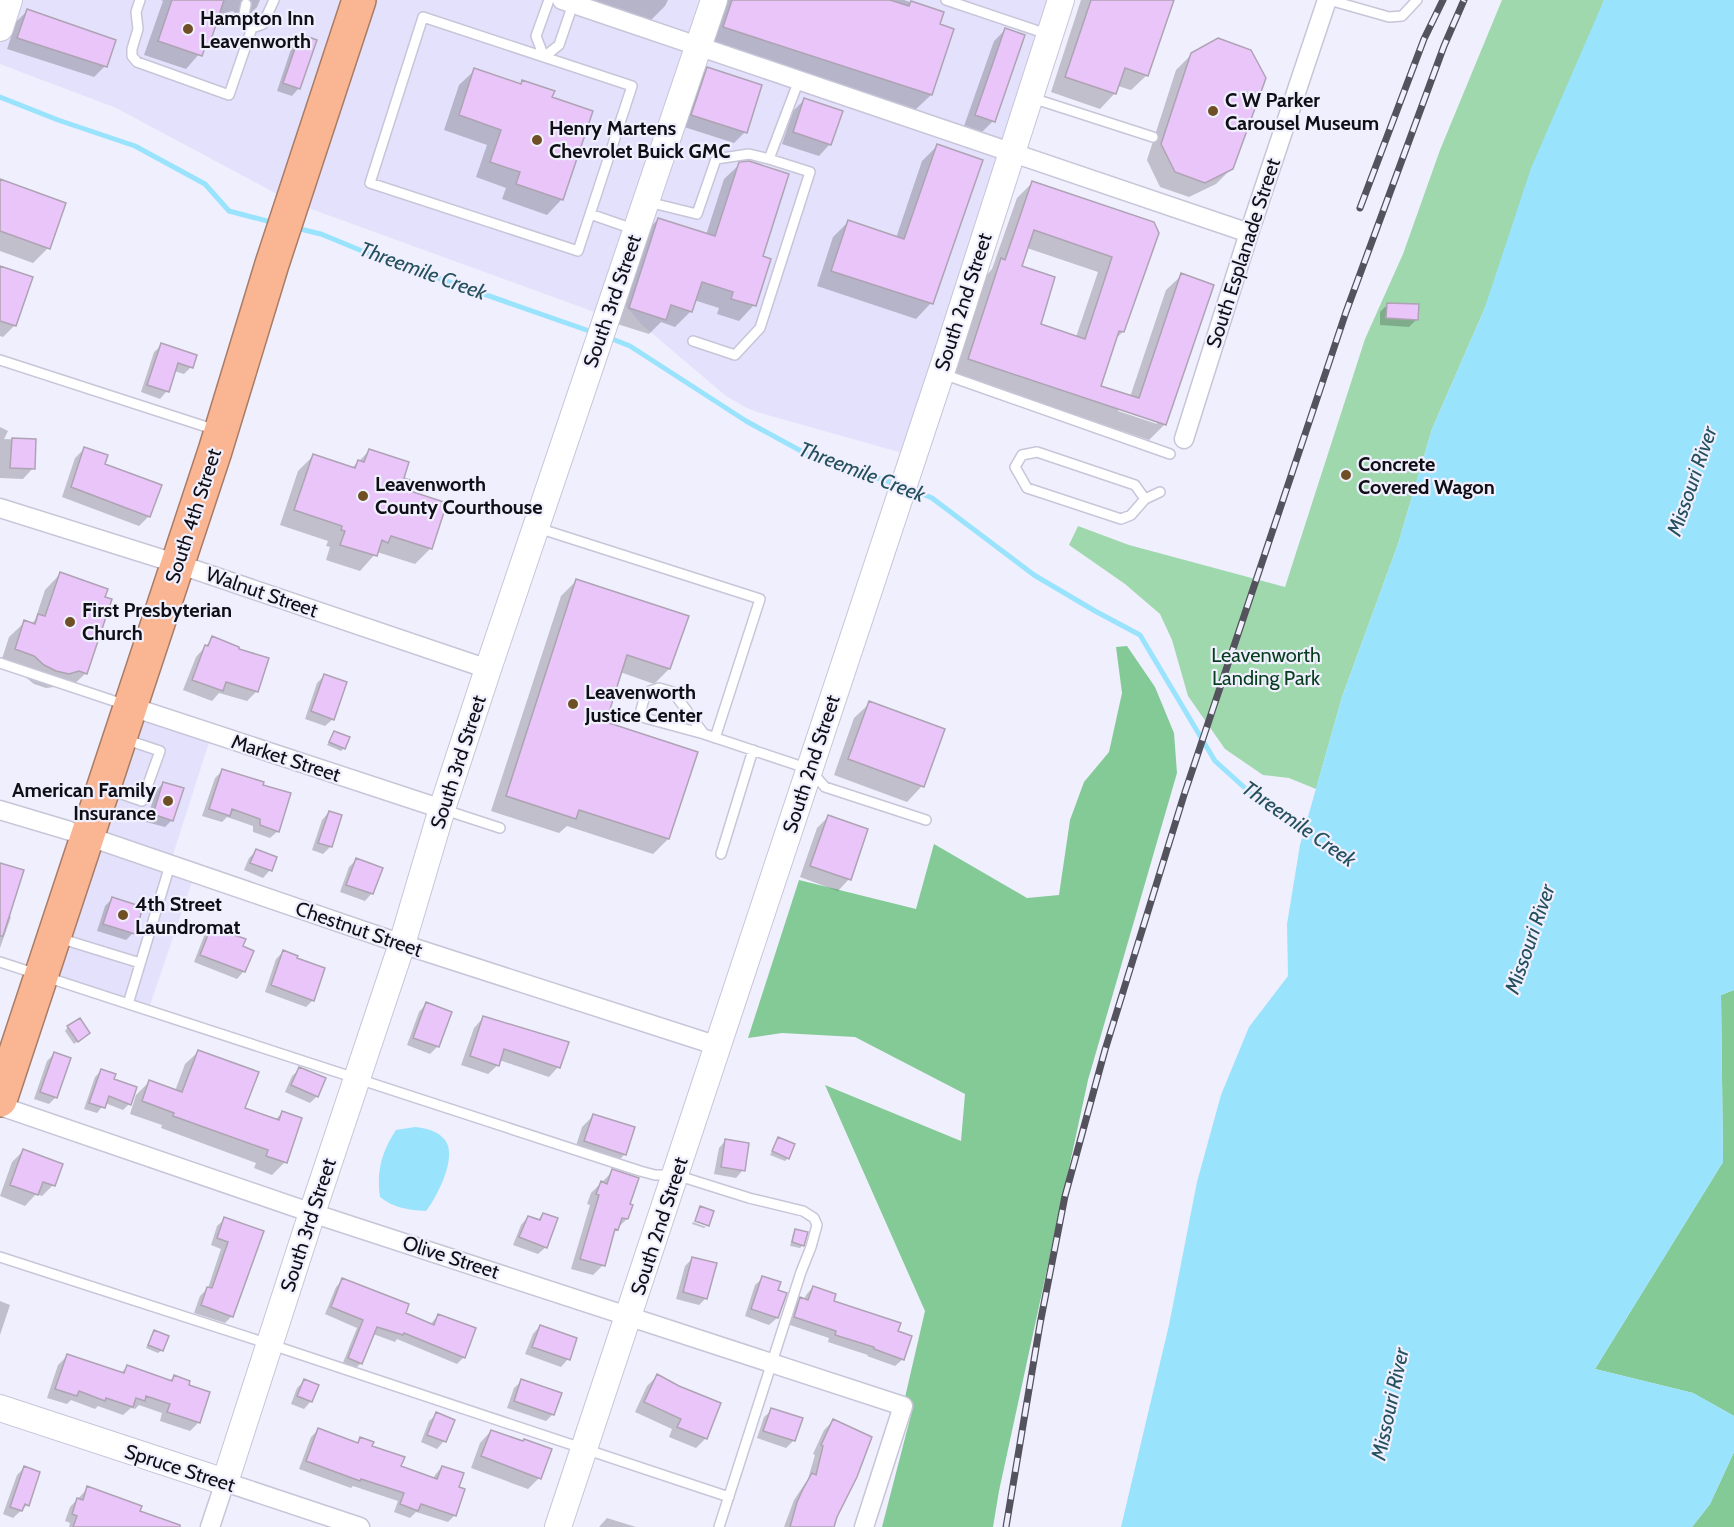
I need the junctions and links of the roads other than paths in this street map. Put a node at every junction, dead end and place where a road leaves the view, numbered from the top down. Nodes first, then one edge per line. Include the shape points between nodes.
1 (9, 0) edge
2 (140, 0) edge
3 (274, 0) edge
4 (359, 0) edge
5 (549, 0) edge
6 (714, 0) edge
7 (946, 0) edge
8 (1060, 0) edge
9 (1328, 0) edge
10 (1417, 0) edge
11 (567, 2) edge
12 (246, 4) dead end
13 (0, 28) edge
14 (252, 28) junction
15 (1049, 35) junction
16 (699, 46) junction
17 (544, 57) junction
18 (799, 80) junction
19 (1029, 97) junction
20 (1153, 137) dead end
21 (1011, 152) junction
22 (769, 159) junction
23 (646, 202) junction
24 (590, 214) junction
25 (636, 230) junction
26 (1249, 233) junction
27 (693, 341) dead end
28 (0, 360) edge
29 (941, 373) junction
30 (221, 431) junction
31 (1184, 439) dead end
32 (1170, 454) dead end
33 (1160, 492) dead end
34 (1144, 499) junction
35 (0, 508) edge
36 (536, 527) junction
37 (178, 564) junction
38 (0, 663) edge
39 (488, 669) junction
40 (129, 706) junction
41 (704, 734) junction
42 (119, 737) junction
43 (715, 738) junction
44 (753, 750) junction
45 (809, 769) junction
46 (103, 788) junction
47 (442, 809) junction
48 (0, 810) edge
49 (926, 820) dead end
50 (500, 828) dead end
51 (87, 836) junction
52 (721, 854) dead end
53 (170, 865) junction
54 (54, 936) junction
55 (402, 944) junction
56 (0, 962) edge
57 (140, 963) junction
58 (41, 975) junction
59 (128, 1004) junction
60 (718, 1046) junction
61 (357, 1079) junction
62 (0, 1100) edge
63 (0, 1106) edge
64 (676, 1175) junction
65 (312, 1213) junction
66 (0, 1257) edge
67 (629, 1315) junction
68 (269, 1344) junction
69 (773, 1363) junction
70 (0, 1408) edge
71 (584, 1448) junction
72 (225, 1482) junction
73 (729, 1497) junction
74 (210, 1527) edge
75 (360, 1527) edge
76 (558, 1527) edge
77 (719, 1527) edge
78 (864, 1527) edge

1 - 13 street
2 - 14 lane via 132,49 137,62 229,95
3 - 14 lane via 263,24
4 - 30 highway, South 4th Street
5 - 17 lane via 537,36
6 - 16 street, South 3rd Street
7 - 15 lane
8 - 15 street, South 2nd Street
9 - 10 lane via 1389,17 1402,16
9 - 26 street, South Esplanade Street
11 - 16 street
11 - 17 lane via 559,45
12 - 14 lane via 244,14
15 - 19 street, South 2nd Street
16 - 18 street
16 - 23 street, South 3rd Street
17 - 24 lane via 632,86
17 - 24 lane via 423,17 370,183 578,251
18 - 21 street
18 - 22 lane
19 - 20 lane
19 - 21 street, South 2nd Street
21 - 26 street
21 - 29 street, South 2nd Street
22 - 23 lane via 749,154 716,159 697,214
22 - 27 lane via 810,172 760,328 735,355
23 - 25 street, South 3rd Street
24 - 25 lane
25 - 36 street, South 3rd Street
26 - 31 street, South Esplanade Street
28 - 30 lane
29 - 32 lane
29 - 45 street, South 2nd Street
30 - 37 highway, South 4th Street
33 - 34 lane
34 - 34 lane via 1135,484 1037,452 1022,455 1015,468 1027,488 1121,519 1131,515
35 - 37 street, Walnut Street
36 - 39 street, South 3rd Street
36 - 43 lane via 760,599
37 - 39 street, Walnut Street
37 - 40 highway, South 4th Street
38 - 40 lane
39 - 47 street, South 3rd Street
40 - 42 highway, South 4th Street
40 - 47 street, Market Street
41 - 41 lane via 673,692 659,688 644,699 641,710 645,718
41 - 43 lane
42 - 46 highway, South 4th Street
42 - 46 lane via 160,751 142,801
43 - 44 lane
44 - 45 lane
44 - 52 lane
45 - 49 lane via 825,787
45 - 60 street, South 2nd Street
46 - 51 highway, South 4th Street
47 - 50 lane
47 - 55 street, South 3rd Street
48 - 51 street, Chestnut Street
51 - 53 street, Chestnut Street
51 - 54 highway, South 4th Street
53 - 55 street, Chestnut Street
53 - 57 lane
54 - 57 lane
54 - 58 highway, South 4th Street
55 - 60 street, Chestnut Street
55 - 61 street, South 3rd Street
56 - 58 lane
57 - 59 lane
58 - 59 lane
58 - 62 highway, South 4th Street
59 - 61 lane
60 - 64 street, South 2nd Street
61 - 64 lane via 640,1171
61 - 65 street, South 3rd Street
63 - 65 street, Olive Street
64 - 67 street, South 2nd Street
64 - 69 lane via 803,1211 814,1218 817,1225 811,1247
65 - 67 street, Olive Street
65 - 68 street, South 3rd Street
66 - 68 lane
67 - 69 street, Olive Street
67 - 71 street, South 2nd Street
68 - 71 lane
68 - 72 street, South 3rd Street
69 - 73 lane
69 - 78 street, Olive Street via 903,1406
70 - 72 street, Spruce Street
71 - 73 lane
71 - 76 street, South 2nd Street
72 - 74 street, South 3rd Street
72 - 75 street, Spruce Street
73 - 77 lane

